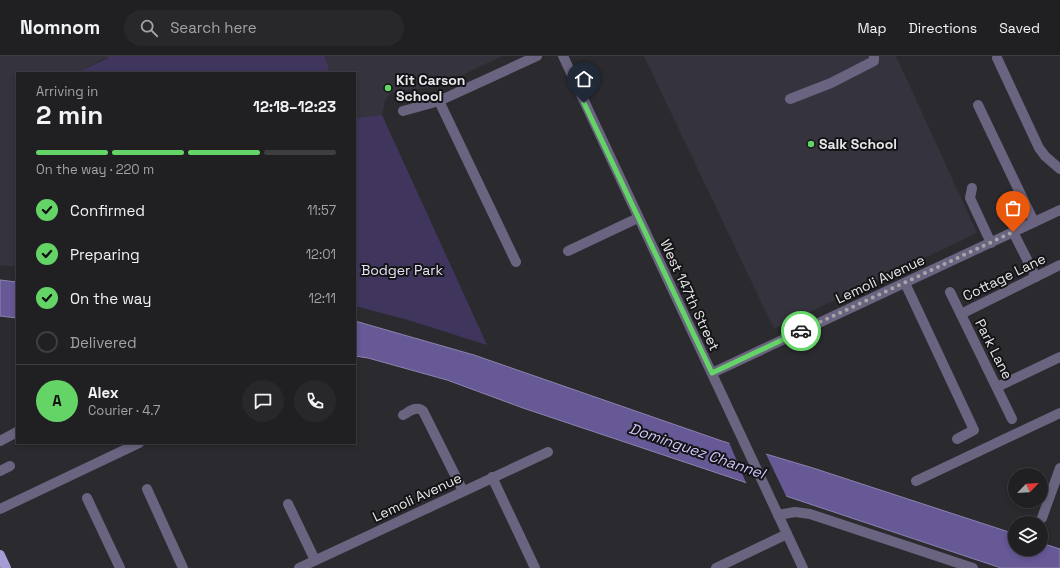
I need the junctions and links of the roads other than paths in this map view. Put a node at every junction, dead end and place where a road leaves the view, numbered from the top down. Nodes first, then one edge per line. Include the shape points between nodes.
1 (537, 56) edge
2 (563, 56) edge
3 (874, 56) edge
4 (997, 58) dead end
5 (790, 99) dead end
6 (439, 101) junction
7 (978, 105) dead end
8 (403, 111) dead end
9 (1060, 169) edge
10 (972, 188) dead end
11 (1060, 210) edge
12 (638, 218) junction
13 (1034, 222) junction
14 (1013, 232) junction
15 (991, 243) junction
16 (568, 251) dead end
17 (516, 262) dead end
18 (1060, 265) edge
19 (1036, 277) junction
20 (905, 283) junction
21 (950, 292) dead end
22 (961, 314) junction
23 (1060, 357) edge
24 (712, 373) junction
25 (998, 387) junction
26 (1060, 413) edge
27 (403, 415) dead end
28 (1012, 419) dead end
29 (16, 426) edge
30 (16, 433) edge
31 (0, 434) edge
32 (957, 439) dead end
33 (0, 441) edge
34 (137, 444) edge
35 (548, 452) dead end
36 (10, 466) dead end
37 (1060, 468) edge
38 (0, 471) edge
39 (492, 478) junction
40 (916, 481) dead end
41 (147, 489) dead end
42 (463, 492) junction
43 (87, 498) dead end
44 (288, 504) dead end
45 (0, 509) edge
46 (778, 515) junction
47 (1043, 516) edge
48 (787, 534) junction
49 (0, 555) edge
50 (315, 560) junction
51 (6, 568) edge
52 (120, 568) edge
53 (183, 568) edge
54 (299, 568) edge
55 (535, 568) edge
56 (716, 568) edge
57 (803, 568) edge
58 (973, 568) edge

1 - 6 street
2 - 12 street, West 147th Street
3 - 5 street via 874,61 831,83
4 - 9 street via 1039,148
6 - 8 street
6 - 17 street
7 - 13 street
10 - 15 street via 970,198
11 - 13 street, Lemoli Avenue
12 - 16 street
12 - 24 street, West 147th Street
13 - 14 street, Lemoli Avenue
14 - 15 street, Lemoli Avenue
14 - 19 street
15 - 20 street, Lemoli Avenue
18 - 19 street, Cottage Lane
19 - 22 street, Cottage Lane
20 - 24 street, Lemoli Avenue
20 - 32 street via 974,430
21 - 22 street, Park Lane
22 - 25 street, Park Lane
23 - 25 street
24 - 46 street, West 147th Street
25 - 28 street, Park Lane
26 - 40 street
27 - 42 street via 417,408 423,412
29 - 31 street
30 - 33 street
34 - 45 street
35 - 39 street, Lemoli Avenue
36 - 38 street
37 - 47 street
39 - 42 street, Lemoli Avenue
39 - 55 street
41 - 53 street
42 - 50 street, Lemoli Avenue
43 - 52 street
44 - 50 street
46 - 48 street, West 147th Street
46 - 58 street via 795,512 810,514
48 - 56 street
48 - 57 street, West 147th Street
49 - 51 main road
50 - 54 street, Lemoli Avenue

